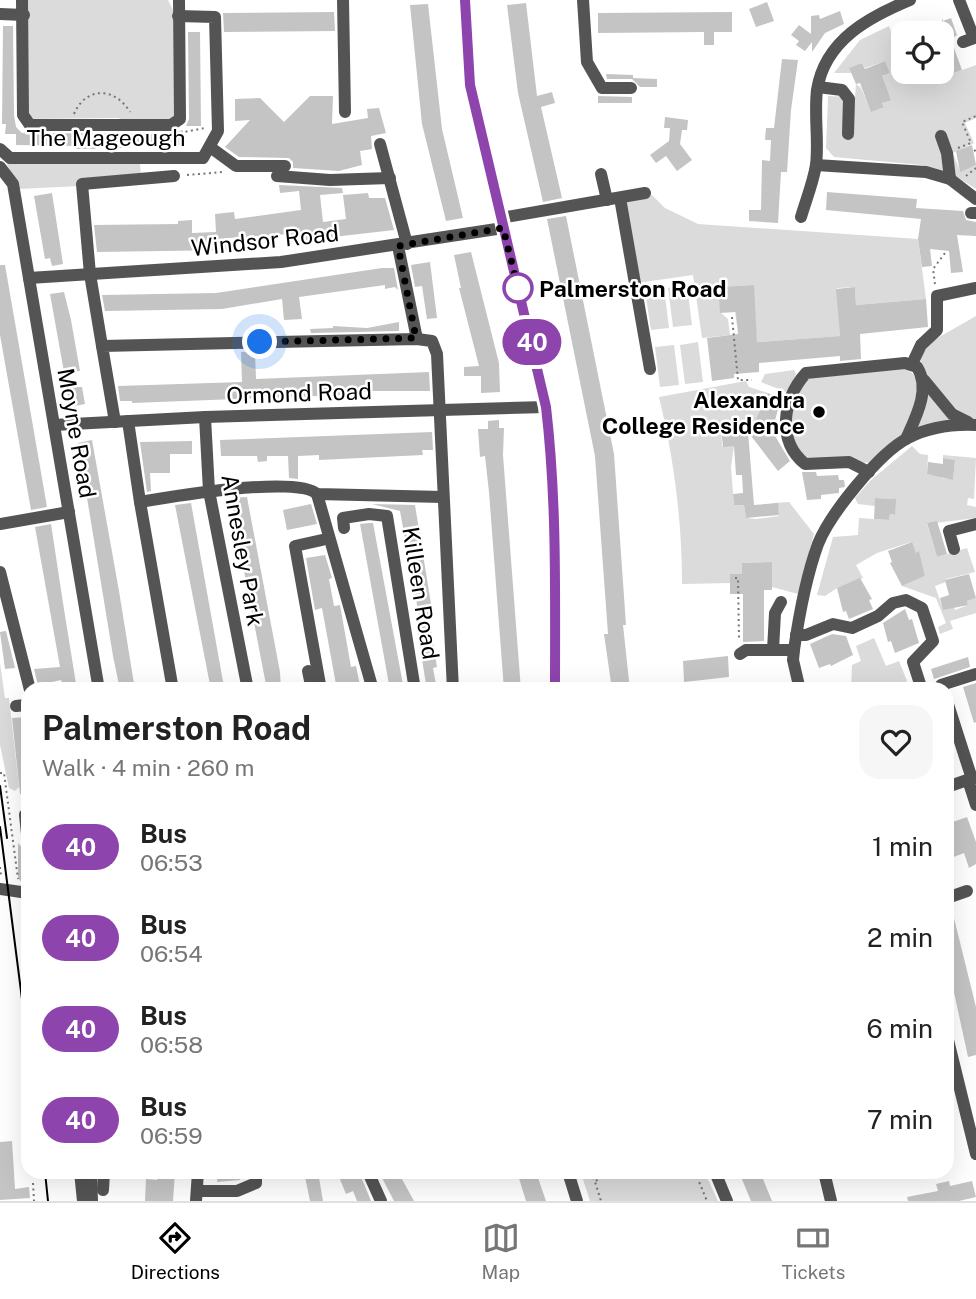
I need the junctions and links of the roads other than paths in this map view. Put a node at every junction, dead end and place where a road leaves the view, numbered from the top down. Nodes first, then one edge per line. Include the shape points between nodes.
1 (22, 0) edge
2 (179, 0) edge
3 (343, 0) edge
4 (465, 0) edge
5 (583, 0) edge
6 (909, 0) edge
7 (959, 0) edge
8 (0, 14) edge
9 (24, 15) junction
10 (178, 16) junction
11 (963, 42) dead end
12 (818, 87) junction
13 (631, 88) dead end
14 (345, 112) dead end
15 (848, 134) dead end
16 (941, 136) dead end
17 (380, 144) dead end
18 (210, 147) junction
19 (0, 149) edge
20 (816, 165) junction
21 (0, 167) edge
22 (601, 174) dead end
23 (174, 176) dead end
24 (390, 178) junction
25 (950, 179) junction
26 (645, 193) dead end
27 (974, 198) edge
28 (613, 199) junction
29 (801, 217) dead end
30 (502, 223) junction
31 (403, 245) junction
32 (90, 274) junction
33 (29, 278) junction
34 (976, 288) edge
35 (416, 338) junction
36 (102, 346) junction
37 (912, 364) junction
38 (650, 369) dead end
39 (923, 380) junction
40 (546, 407) junction
41 (440, 411) junction
42 (205, 417) junction
43 (122, 421) junction
44 (975, 424) edge
45 (54, 425) junction
46 (906, 439) junction
47 (869, 472) junction
48 (209, 491) junction
49 (317, 494) junction
50 (443, 497) junction
51 (140, 502) junction
52 (69, 512) junction
53 (0, 523) edge
54 (976, 524) edge
55 (344, 528) dead end
56 (322, 540) dead end
57 (954, 550) dead end
58 (0, 572) edge
59 (780, 602) dead end
60 (796, 635) junction
61 (773, 650) junction
62 (794, 650) junction
63 (740, 654) road end
64 (308, 671) dead end
65 (976, 674) edge
66 (28, 682) edge
67 (98, 682) edge
68 (172, 682) edge
69 (246, 682) edge
70 (310, 682) edge
71 (320, 682) edge
72 (371, 682) edge
73 (414, 682) edge
74 (453, 682) edge
75 (555, 682) edge
76 (798, 682) edge
77 (920, 682) edge
78 (951, 682) edge
79 (954, 723) edge
80 (972, 779) edge
81 (954, 785) edge
82 (976, 805) edge
83 (1, 886) edge
84 (21, 891) edge
85 (967, 891) dead end
86 (954, 896) edge
87 (954, 1065) edge
88 (976, 1154) edge
89 (81, 1179) edge
90 (91, 1179) edge
91 (104, 1179) edge
92 (256, 1179) edge
93 (371, 1179) edge
94 (570, 1179) edge
95 (718, 1179) edge
96 (826, 1179) edge
97 (103, 1190) dead end
98 (197, 1196) edge
99 (83, 1201) edge
100 (92, 1201) edge
101 (381, 1201) edge
102 (576, 1201) edge
103 (727, 1201) edge
104 (831, 1201) edge

1 - 9 street, The Mageough
2 - 10 street, The Mageough
3 - 14 street
4 - 30 street via 470,85
5 - 13 street via 587,62 602,88
6 - 12 street via 845,35
7 - 11 street via 974,38
8 - 9 street
9 - 10 street, The Mageough via 23,116 30,125 177,122
10 - 18 street, The Mageough via 215,17 218,131
12 - 15 street via 842,90 849,99
12 - 20 street
16 - 25 street
17 - 24 street
18 - 19 street, The Mageough via 203,158 9,158
18 - 24 street, The Mageough via 236,166 330,180
20 - 25 street via 926,172
20 - 29 street
21 - 33 street, Moyne Road via 13,184
22 - 28 street
23 - 32 street via 82,184
24 - 31 street
25 - 27 street
26 - 28 street, Windsor Road
28 - 30 street, Windsor Road
28 - 38 street
30 - 31 street, Windsor Road
30 - 40 street
31 - 32 street, Windsor Road via 254,265
31 - 35 street
32 - 33 street, Windsor Road
32 - 36 street
33 - 45 street, Moyne Road
34 - 37 street via 937,296 937,330 921,345
35 - 36 street
35 - 41 street via 432,341 437,354
36 - 43 street
37 - 39 street
37 - 47 street via 818,369 806,373 791,398 785,433 805,464 849,462
39 - 44 street via 952,414
39 - 46 street
40 - 41 street, Ormond Road
40 - 75 street via 554,509
41 - 42 street, Ormond Road
41 - 50 street
42 - 43 street, Ormond Road
42 - 48 street, Annesley Park
43 - 45 street, Ormond Road
43 - 51 street
44 - 46 street via 943,425
45 - 52 street, Moyne Road
46 - 47 street
47 - 60 street via 823,535
48 - 49 street via 257,487 309,489
48 - 51 street
48 - 69 street, Annesley Park
49 - 50 street
49 - 72 street
50 - 74 street
51 - 68 street
52 - 53 street
52 - 67 street, Moyne Road
54 - 57 street via 949,531
55 - 73 street, Killeen Road via 343,518 387,516
56 - 71 street via 295,546
58 - 66 street
59 - 61 street
60 - 62 street
60 - 77 street via 833,624 852,628 906,600 922,608 933,641 914,662
61 - 62 street
61 - 63 street
62 - 76 street
64 - 70 street
65 - 78 street
79 - 80 street
80 - 81 street
80 - 82 street
83 - 84 street
85 - 86 street
87 - 88 street
89 - 99 street
90 - 100 street
91 - 97 street
92 - 98 street via 237,1191
93 - 101 street
94 - 102 street
95 - 103 street
96 - 104 street

